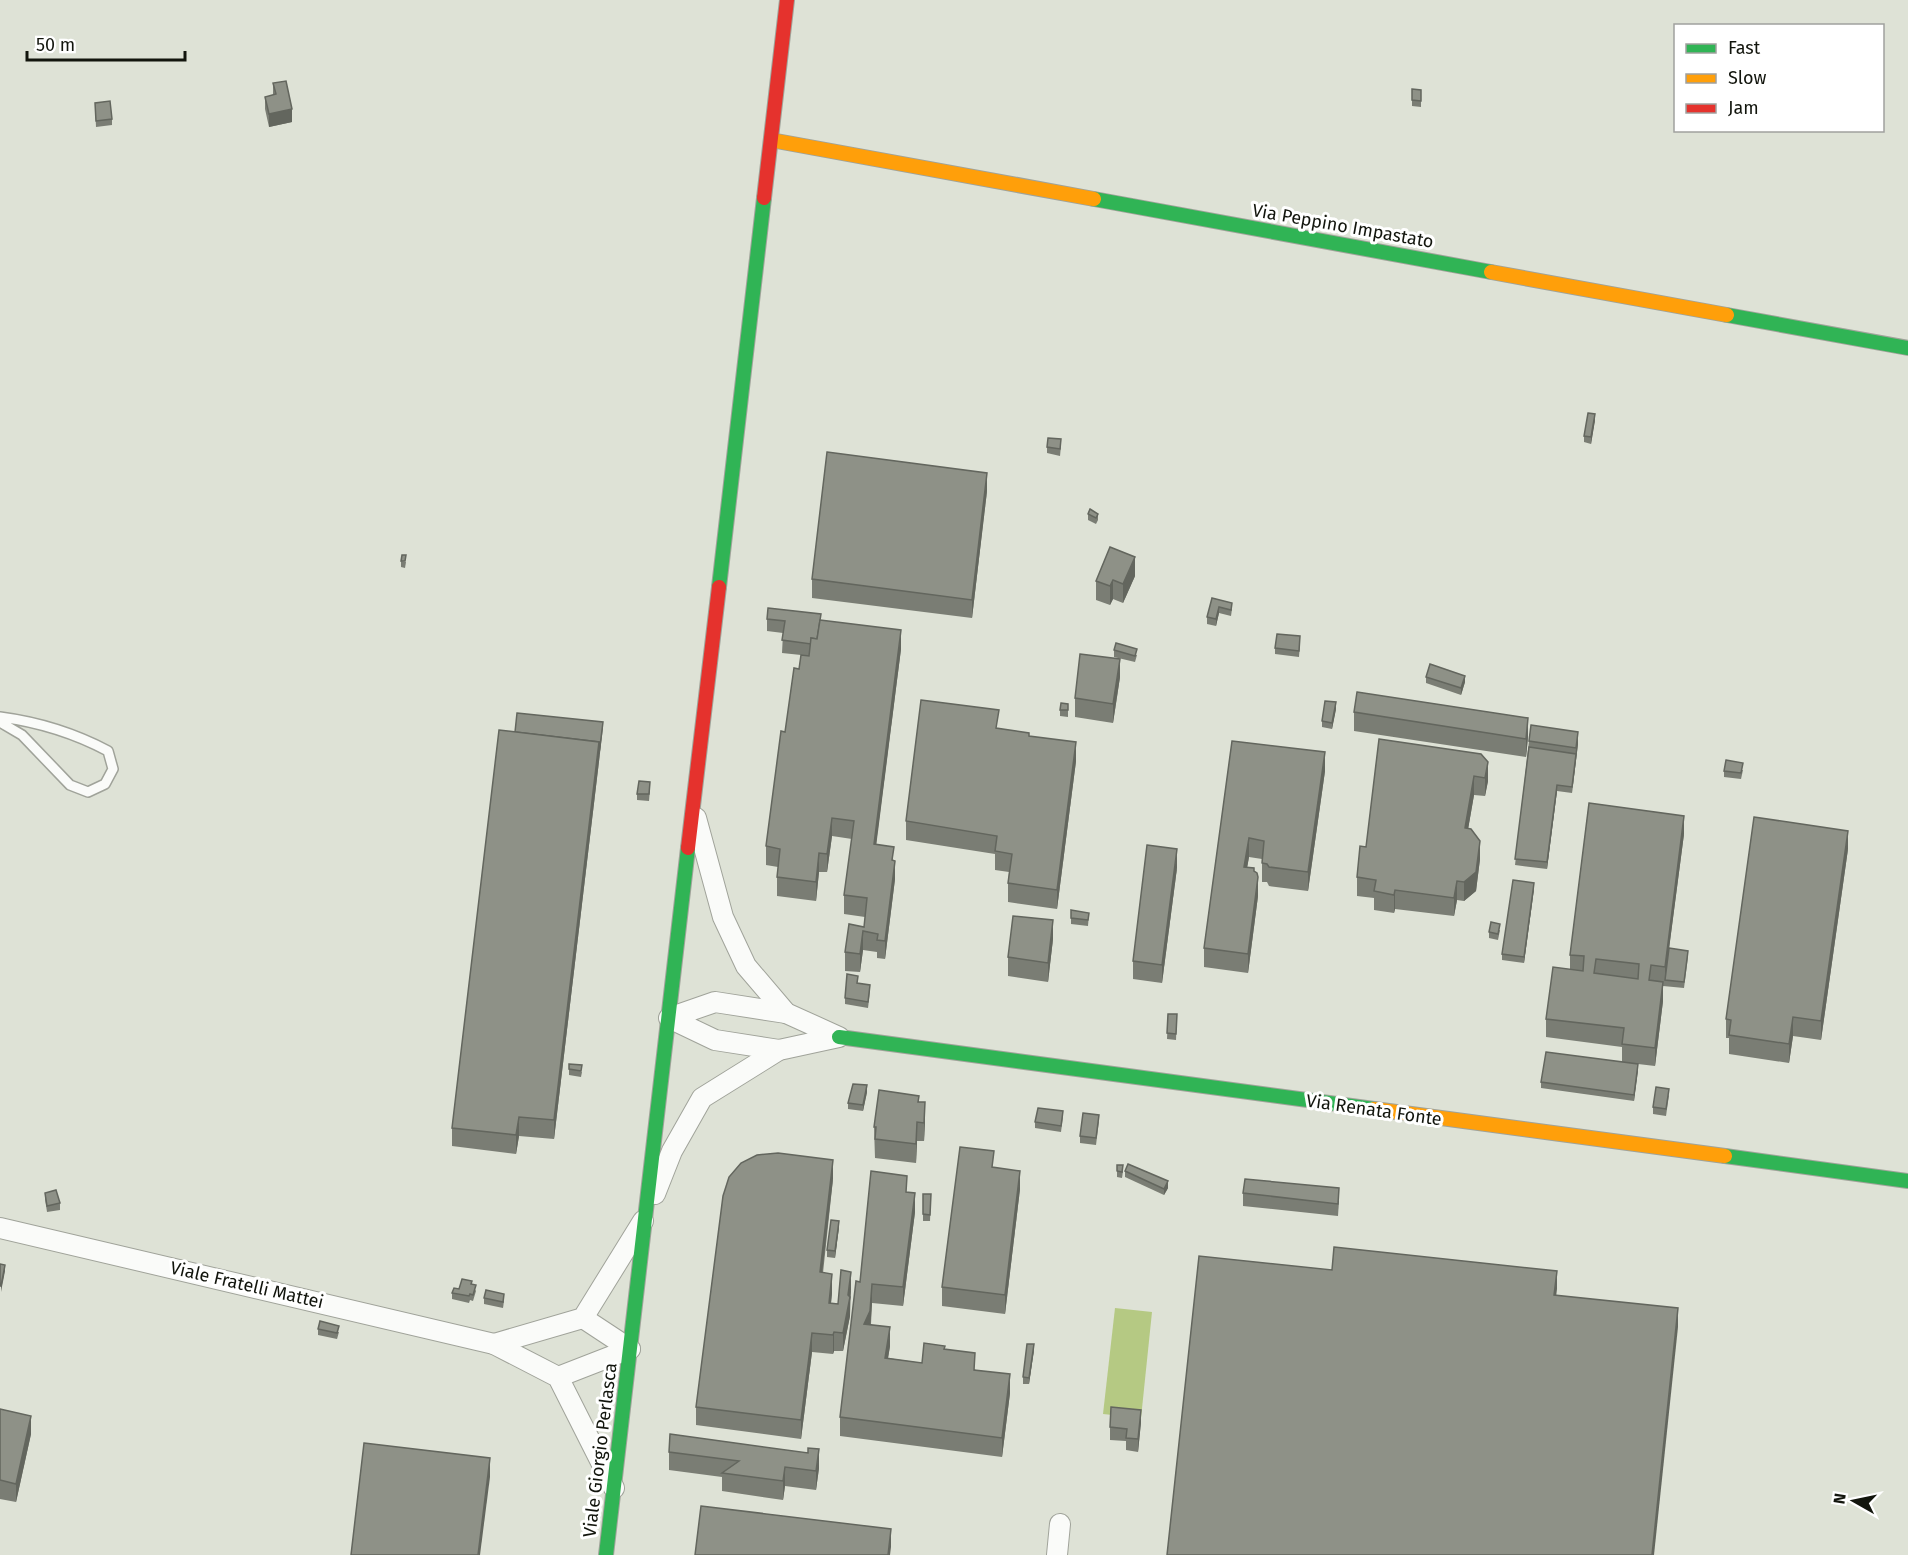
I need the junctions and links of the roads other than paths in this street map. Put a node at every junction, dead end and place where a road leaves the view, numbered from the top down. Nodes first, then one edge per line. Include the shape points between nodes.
1 (787, 0) edge
2 (771, 140) junction
3 (1908, 348) edge
4 (0, 717) edge
5 (0, 722) edge
6 (694, 810) junction
7 (786, 1013) junction
8 (669, 1018) junction
9 (840, 1037) junction
10 (779, 1050) junction
11 (1908, 1181) edge
12 (646, 1216) junction
13 (0, 1228) edge
14 (583, 1318) junction
15 (494, 1344) junction
16 (630, 1349) junction
17 (558, 1377) junction
18 (614, 1488) junction
19 (1060, 1524) dead end
20 (606, 1555) edge
21 (1057, 1555) edge

1 - 2 street, Viale Giorgio Perlasca
2 - 3 street, Via Peppino Impastato
2 - 6 street, Viale Giorgio Perlasca
4 - 5 lane via 29,721 108,751 112,770 105,784 88,792 70,785 22,735
6 - 7 street, Via Renata Fonte via 723,917 746,966
6 - 8 street, Viale Giorgio Perlasca
7 - 8 street, Via Renata Fonte via 715,1002
7 - 9 street, Via Renata Fonte
8 - 10 street, Via Renata Fonte via 715,1040
8 - 12 street, Viale Giorgio Perlasca
9 - 10 street, Via Renata Fonte
9 - 11 street, Via Renata Fonte
10 - 12 street, Via Renata Fonte via 702,1098 672,1151
12 - 14 street
12 - 16 street, Viale Giorgio Perlasca
13 - 15 street, Viale Fratelli Mattei
14 - 15 street, Viale Fratelli Mattei
14 - 16 street
15 - 17 street, Viale Fratelli Mattei
16 - 17 street
16 - 18 street, Viale Giorgio Perlasca
17 - 18 street
18 - 20 street, Viale Giorgio Perlasca
19 - 21 street

